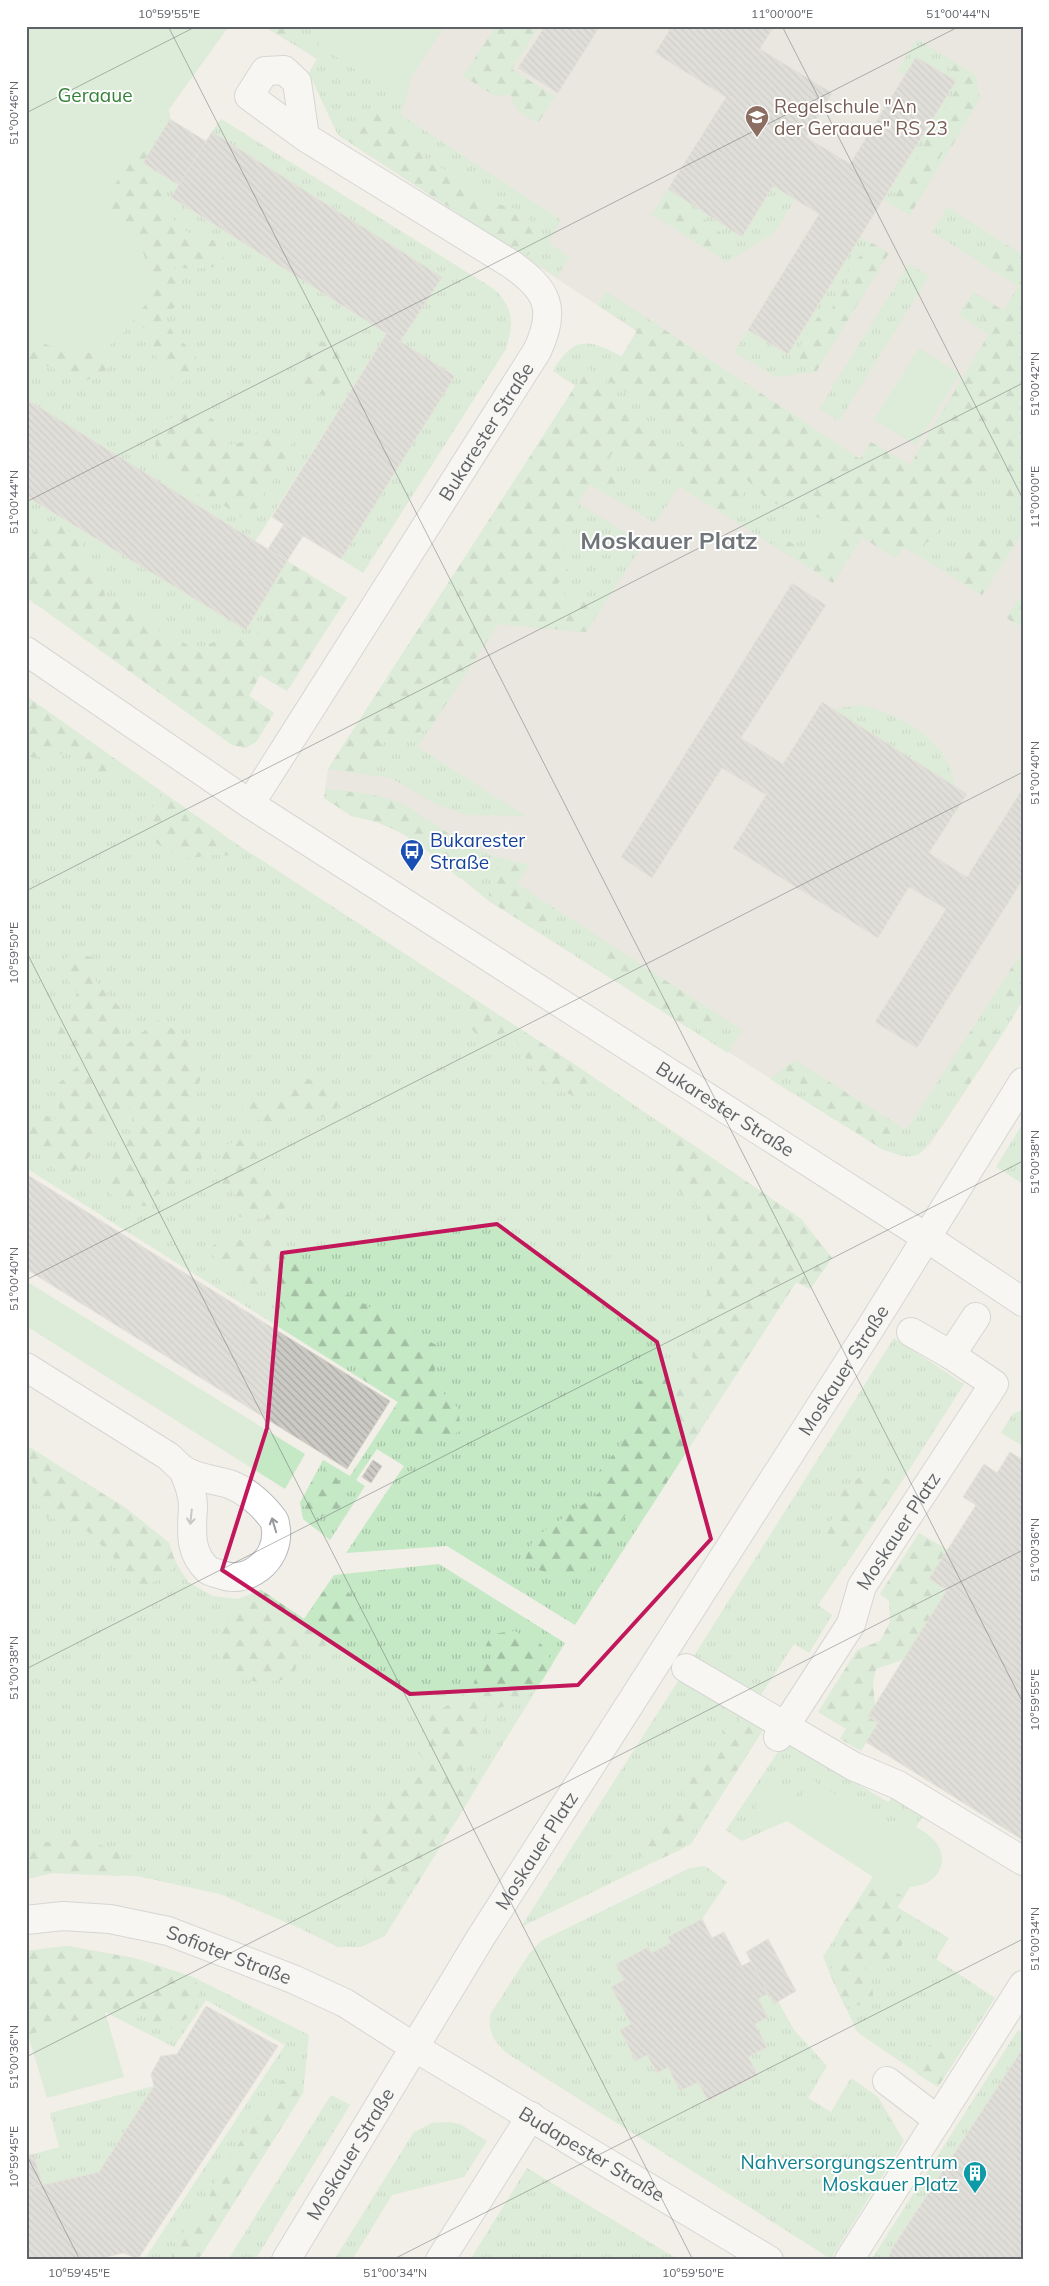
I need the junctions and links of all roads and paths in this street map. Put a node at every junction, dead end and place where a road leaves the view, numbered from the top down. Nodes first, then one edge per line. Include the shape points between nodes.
1 (304, 137) dead end
2 (26, 651) edge
3 (250, 804) junction
4 (1023, 1082) edge
5 (926, 1238) junction
6 (1023, 1302) edge
7 (976, 1317) dead end
8 (911, 1332) dead end
9 (951, 1356) junction
10 (26, 1367) edge
11 (183, 1470) dead end
12 (660, 1656) joint
13 (686, 1668) dead end
14 (782, 1732) junction
15 (1023, 1861) edge
16 (26, 1920) edge
17 (1023, 1985) edge
18 (414, 2047) junction
19 (888, 2081) dead end
20 (531, 2116) junction
21 (938, 2120) junction
22 (286, 2260) edge
23 (440, 2260) edge
24 (769, 2260) edge
25 (849, 2260) edge

1 - 3 street, Bukarester Straße via 518,268 537,287 549,315 538,351
2 - 3 street, Bukarester Straße
3 - 5 street, Bukarester Straße
4 - 5 street, Moskauer Straße
5 - 6 street, Bukarester Straße
5 - 12 street, Moskauer Straße
7 - 9 street
8 - 9 street, Moskauer Platz
9 - 14 street, Moskauer Platz via 994,1384 862,1586 851,1624
10 - 11 street via 168,1456
12 - 18 street, Moskauer Platz
13 - 14 street
14 - 15 street via 898,1785
16 - 18 street, Sofioter Straße via 63,1916 110,1919 168,1932 263,1966 345,2003
17 - 21 street
18 - 20 street, Budapester Straße
18 - 22 street, Moskauer Straße
19 - 21 street
20 - 23 street
20 - 24 street, Budapester Straße
21 - 25 street

